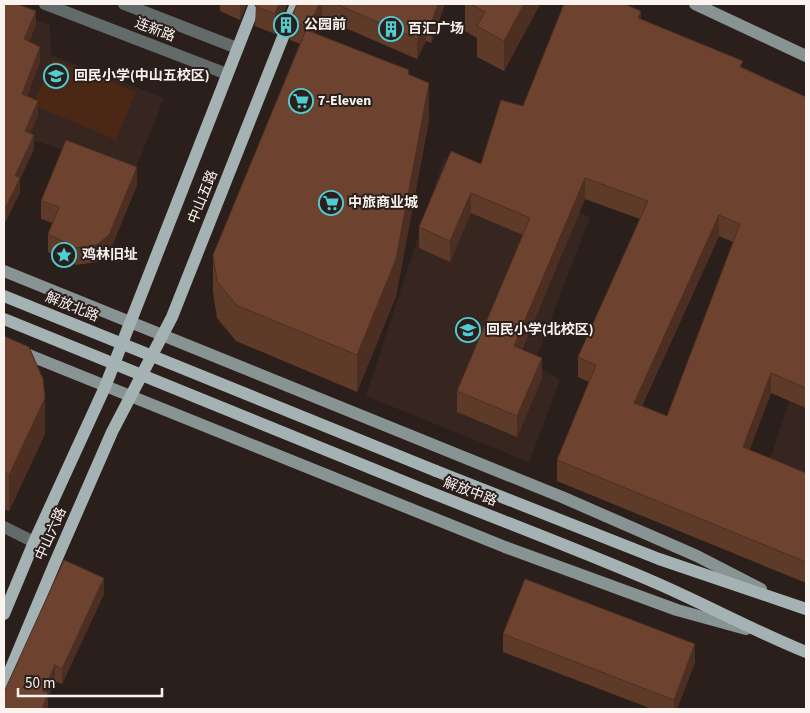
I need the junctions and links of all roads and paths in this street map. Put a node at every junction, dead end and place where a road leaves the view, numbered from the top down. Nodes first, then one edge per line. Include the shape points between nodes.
1 (45, 4) edge
2 (124, 4) edge
3 (255, 4) edge
4 (296, 4) edge
5 (695, 4) edge
6 (237, 48) junction
7 (806, 56) edge
8 (227, 74) junction
9 (4, 271) edge
10 (4, 296) edge
11 (4, 319) edge
12 (130, 322) junction
13 (162, 336) junction
14 (4, 345) edge
15 (128, 347) joint
16 (105, 387) junction
17 (130, 397) junction
18 (4, 527) edge
19 (34, 542) junction
20 (779, 598) junction
21 (806, 609) edge
22 (4, 614) edge
23 (765, 635) junction
24 (806, 652) edge
25 (4, 685) edge

1 - 8 street, 连新路
2 - 6 street, 连新路
3 - 6 main road, 中山五路
4 - 13 main road, 中山五路
5 - 7 main road
6 - 8 main road, 中山五路
8 - 12 main road, 中山五路
9 - 12 main road
10 - 15 main road, 解放北路, bridge
11 - 23 main road, 解放中路, bridge via 634,574 698,601
12 - 13 main road
12 - 16 main road, 中山五路
13 - 17 main road, 中山五路
13 - 20 main road via 562,497 697,556
14 - 16 main road
15 - 20 main road, 解放中路, bridge via 650,556
16 - 17 main road
16 - 19 main road, 中山六路
17 - 23 main road via 505,547 677,610
17 - 25 main road, 中山六路 via 54,564
18 - 19 street
19 - 22 main road, 中山六路
20 - 21 main road, 解放中路
23 - 24 main road, 解放中路

